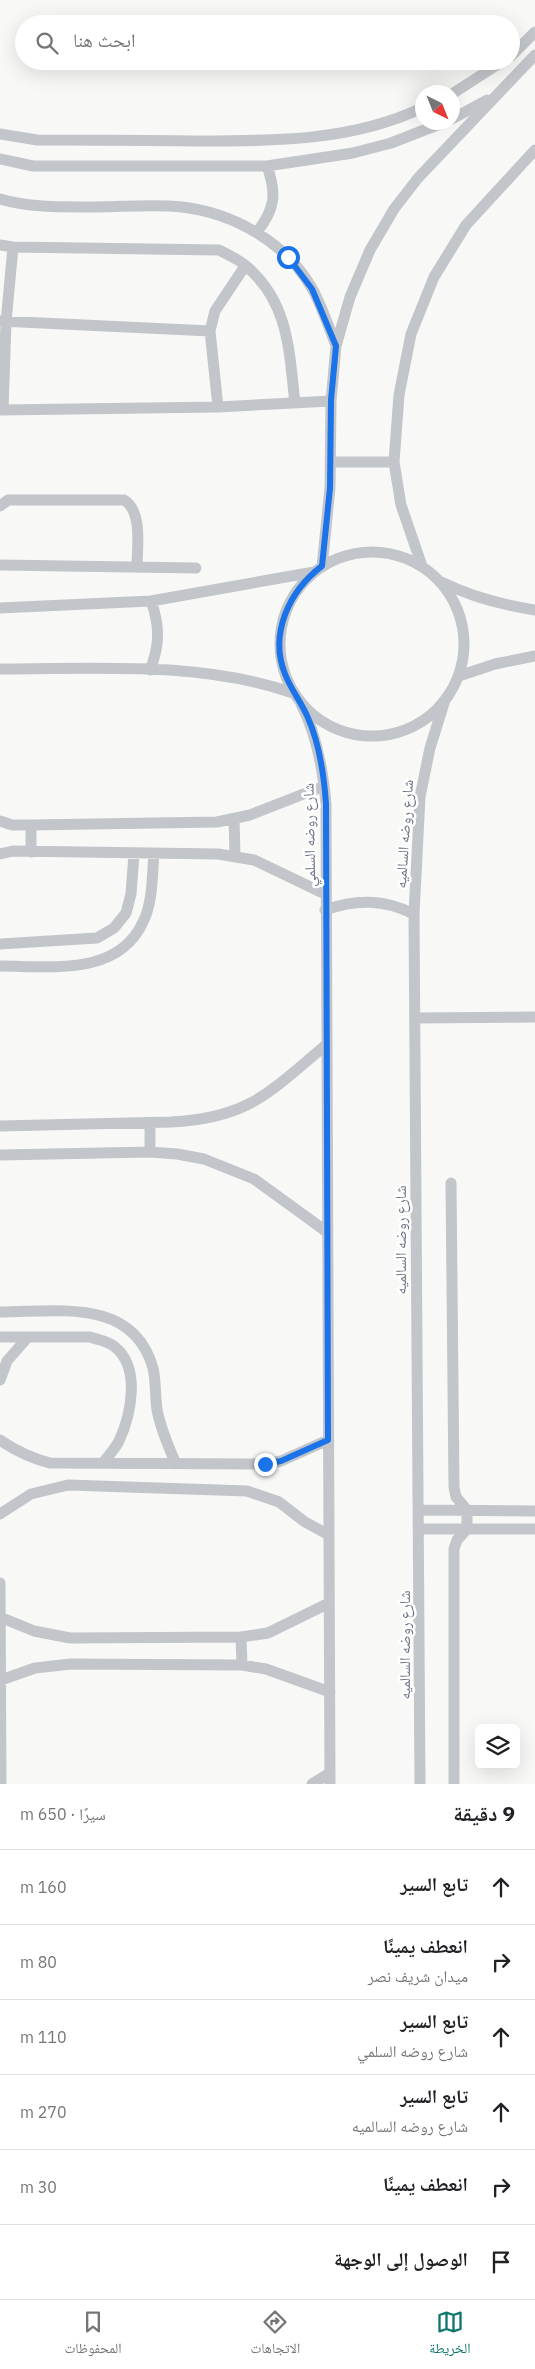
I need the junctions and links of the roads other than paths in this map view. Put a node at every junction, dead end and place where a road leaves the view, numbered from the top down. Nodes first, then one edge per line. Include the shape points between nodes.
1 (535, 32) edge
2 (520, 47) edge
3 (535, 55) edge
4 (489, 70) edge
5 (460, 89) edge
6 (499, 93) junction
7 (415, 111) edge
8 (460, 115) edge
9 (425, 130) edge
10 (0, 134) edge
11 (535, 150) edge
12 (0, 159) edge
13 (267, 166) junction
14 (0, 200) edge
15 (257, 232) junction
16 (0, 245) edge
17 (13, 247) junction
18 (245, 266) junction
19 (3, 321) edge
20 (210, 331) junction
21 (336, 346) junction
22 (331, 400) junction
23 (295, 402) junction
24 (218, 407) junction
25 (2, 410) edge
26 (331, 462) junction
27 (394, 462) junction
28 (0, 506) edge
29 (0, 565) edge
30 (422, 566) junction
31 (137, 567) junction
32 (196, 568) dead end
33 (318, 570) junction
34 (441, 582) junction
35 (151, 601) junction
36 (0, 608) edge
37 (535, 610) edge
38 (535, 656) edge
39 (150, 670) junction
40 (0, 671) edge
41 (459, 676) junction
42 (293, 693) junction
43 (445, 700) junction
44 (301, 704) junction
45 (324, 786) junction
46 (234, 819) junction
47 (0, 821) edge
48 (31, 826) junction
49 (31, 852) junction
50 (0, 854) edge
51 (134, 854) junction
52 (154, 854) junction
53 (235, 856) junction
54 (325, 894) junction
55 (325, 910) junction
56 (414, 914) junction
57 (0, 944) edge
58 (0, 966) edge
59 (535, 1017) edge
60 (415, 1018) junction
61 (326, 1045) junction
62 (150, 1123) junction
63 (0, 1126) edge
64 (150, 1152) junction
65 (0, 1155) edge
66 (451, 1183) dead end
67 (327, 1232) junction
68 (0, 1312) edge
69 (0, 1337) edge
70 (28, 1337) junction
71 (0, 1380) edge
72 (0, 1440) edge
73 (328, 1440) junction
74 (103, 1463) junction
75 (69, 1464) junction
76 (176, 1464) junction
77 (68, 1485) junction
78 (419, 1510) junction
79 (468, 1510) junction
80 (535, 1511) edge
81 (0, 1514) edge
82 (419, 1528) junction
83 (467, 1528) junction
84 (535, 1529) edge
85 (329, 1535) junction
86 (0, 1584) edge
87 (329, 1603) junction
88 (0, 1616) edge
89 (241, 1637) junction
90 (242, 1665) junction
91 (1, 1680) edge
92 (330, 1692) junction
93 (330, 1779) edge
94 (1, 1783) edge
95 (312, 1784) edge
96 (420, 1784) edge
97 (454, 1784) edge

1 - 2 street
3 - 6 street
4 - 5 street
6 - 8 street
6 - 21 street via 418,178 394,209 370,250 350,298
7 - 10 street via 350,132 278,141 37,140
9 - 13 street via 353,153
11 - 27 street via 466,225 434,277 411,334 399,394
12 - 13 street via 33,166
13 - 15 street via 273,183 274,201 268,218
14 - 15 street via 63,206 182,207 221,215
15 - 21 street via 288,257 312,289
16 - 17 street
17 - 18 street via 219,250
17 - 19 street
18 - 20 street via 215,311
18 - 23 street via 270,292 286,326
19 - 20 street
19 - 25 street
20 - 24 street
21 - 22 street
22 - 23 street
22 - 26 street
23 - 24 street
24 - 25 street
26 - 27 street
26 - 33 street
27 - 30 street via 405,518
28 - 31 street via 8,500 124,500 136,515
29 - 31 street
30 - 33 street via 403,557 368,552 341,557
30 - 34 street
31 - 32 street
33 - 35 street
33 - 42 street via 298,588 287,608 281,629 284,673
34 - 37 street via 466,594
34 - 41 street via 455,602 463,626 464,651
35 - 36 street
35 - 39 street via 159,636
38 - 41 street
39 - 40 street
39 - 42 street via 226,675
41 - 43 street
42 - 44 street
43 - 44 street via 426,719 401,732 374,736 347,733 322,722
43 - 56 street, شارع روضه السالميه via 430,748 420,797
44 - 45 street, شارع روضه السلمي via 316,740
45 - 46 street
45 - 54 street, شارع روضه السلمي
46 - 48 street
46 - 53 street
47 - 48 street
48 - 49 street
49 - 50 street
49 - 51 street
51 - 52 street
51 - 57 street via 126,913 114,928 97,938
52 - 53 street
52 - 58 street via 150,897 143,922 128,943 107,958 82,965
53 - 54 street via 254,860
54 - 55 street, شارع روضه السلمي
55 - 56 street via 350,902 370,901 390,904
55 - 61 street
56 - 60 street, شارع روضه السالميه
59 - 60 street
60 - 78 street, شارع روضه السالميه
61 - 62 street via 253,1103 200,1121
61 - 67 street
62 - 63 street
62 - 64 street
64 - 65 street
64 - 67 street via 195,1157 230,1168 254,1179
66 - 79 street via 454,1487 456,1497
67 - 73 street
68 - 76 street via 106,1315 137,1336 153,1370 162,1427
69 - 70 street
70 - 71 street via 7,1361
70 - 74 street via 90,1338 104,1341 125,1357 131,1388 126,1425
72 - 75 street via 32,1458
73 - 76 street via 281,1461 265,1464
73 - 85 street
74 - 75 street
74 - 76 street
75 - 77 street
77 - 81 street via 31,1494
77 - 85 street via 246,1491 279,1502
78 - 79 street
78 - 82 street, شارع روضه السالميه
79 - 80 street
79 - 83 street
82 - 83 street
82 - 96 street, شارع روضه السالميه
83 - 84 street
83 - 97 street via 454,1549
85 - 87 street
86 - 88 street
87 - 89 street via 268,1633
87 - 92 street
88 - 89 street via 34,1631 70,1638
88 - 91 street
89 - 90 street
90 - 91 street via 62,1665 35,1668
90 - 92 street via 266,1669
91 - 94 street
92 - 93 street
93 - 95 street

